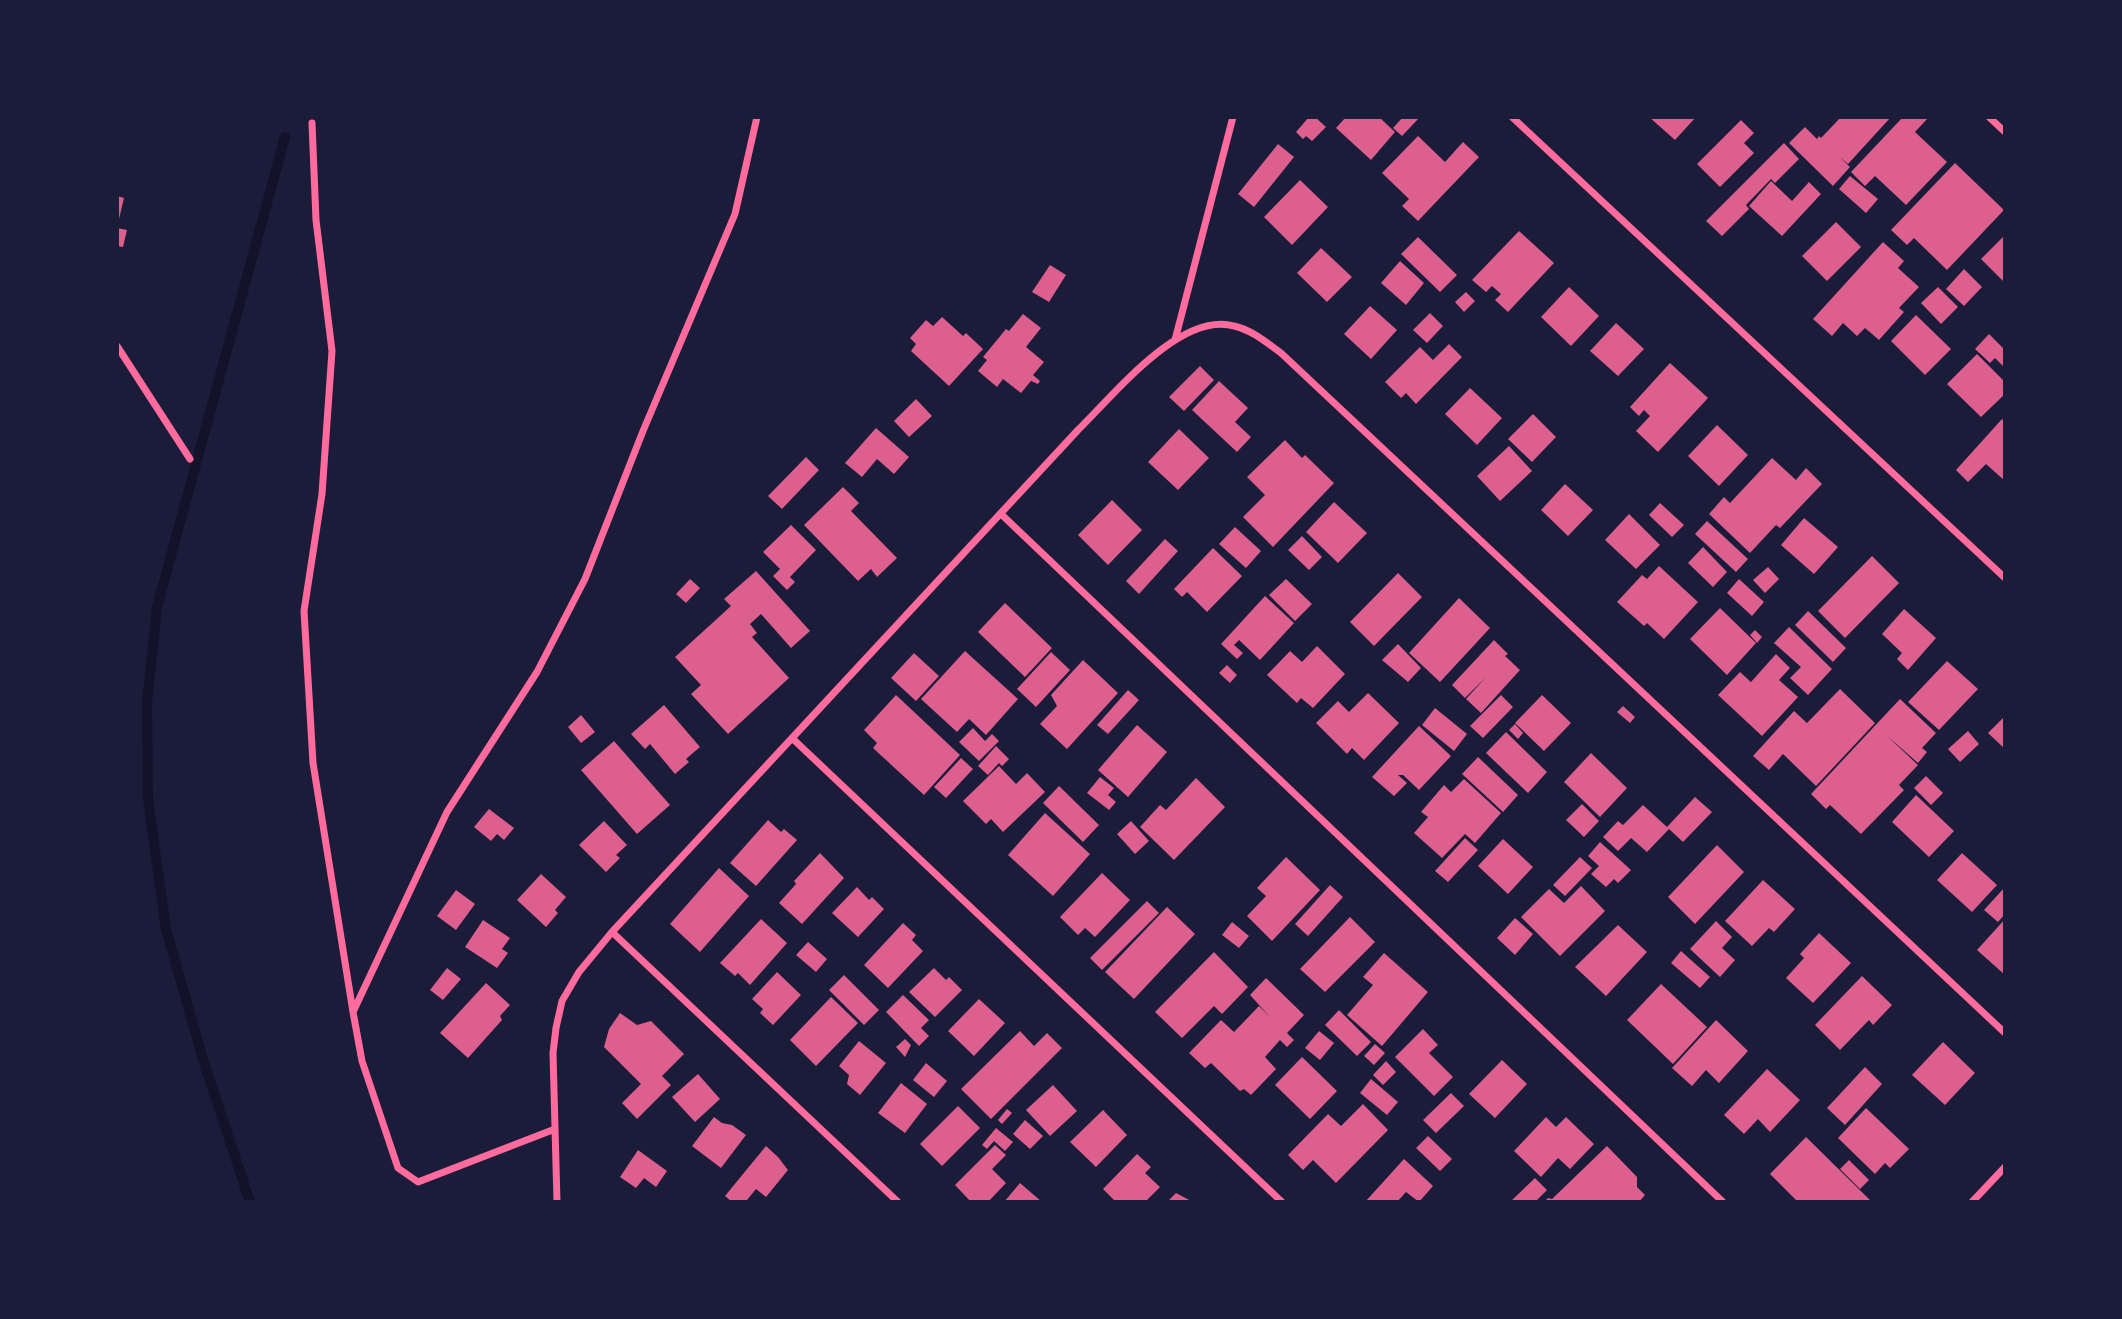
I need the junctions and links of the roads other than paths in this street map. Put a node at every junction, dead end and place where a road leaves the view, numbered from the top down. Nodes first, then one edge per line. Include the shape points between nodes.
1 (757, 117) edge
2 (1233, 117) edge
3 (1512, 117) edge
4 (1989, 117) edge
5 (312, 123) dead end
6 (2005, 132) edge
7 (1175, 340) junction
8 (117, 346) edge
9 (190, 459) dead end
10 (1001, 513) junction
11 (2005, 578) edge
12 (793, 739) junction
13 (612, 932) junction
14 (353, 1012) junction
15 (2005, 1033) edge
16 (555, 1129) junction
17 (2005, 1167) edge
18 (557, 1202) edge
19 (898, 1202) edge
20 (1282, 1202) edge
21 (1723, 1202) edge
22 (1972, 1202) edge

1 - 14 street via 735,214 585,579 537,672 447,812
2 - 7 street
3 - 11 street
4 - 6 street
5 - 14 street via 316,219 332,352 322,494 304,611 313,764
7 - 10 street via 1078,430
7 - 15 street via 1213,324 1234,325 1281,353
8 - 9 street
10 - 12 street
10 - 21 street
12 - 13 street
12 - 20 street
13 - 16 street via 562,1000 553,1053
13 - 19 street
14 - 16 street via 362,1061 398,1168 418,1182
16 - 18 street
17 - 22 street

